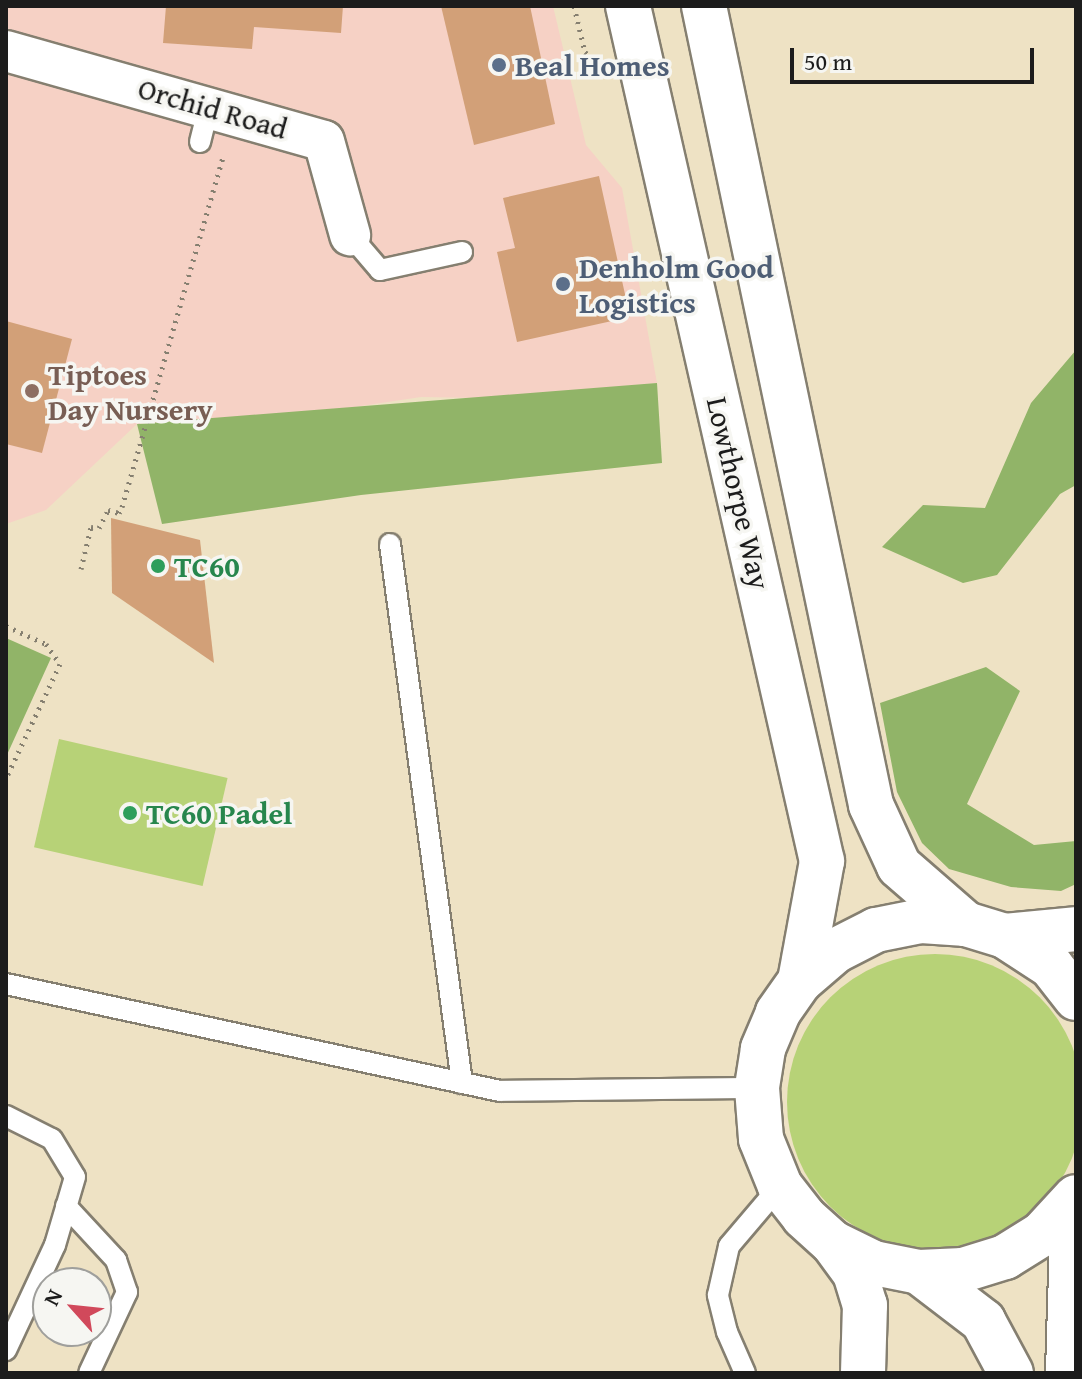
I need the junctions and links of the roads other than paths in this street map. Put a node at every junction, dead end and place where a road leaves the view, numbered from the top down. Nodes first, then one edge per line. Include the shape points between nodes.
1 (628, 6) edge
2 (704, 6) edge
3 (6, 51) edge
4 (350, 235) joint
5 (462, 252) dead end
6 (390, 544) dead end
7 (1076, 929) edge
8 (986, 930) junction
9 (800, 981) junction
10 (6, 984) edge
11 (1076, 998) edge
12 (462, 1083) junction
13 (757, 1088) junction
14 (6, 1116) edge
15 (780, 1186) junction
16 (1075, 1200) edge
17 (66, 1206) junction
18 (833, 1243) junction
19 (919, 1272) junction
20 (6, 1350) edge
21 (89, 1373) edge
22 (745, 1373) edge
23 (863, 1373) edge
24 (1011, 1373) edge
25 (1068, 1373) edge

1 - 9 main road, Lowthorpe Way via 822,861
2 - 8 main road via 871,805 899,866
3 - 4 street, Orchid Road via 215,121 324,141
4 - 5 lane via 380,270
6 - 12 lane
7 - 8 main road
8 - 9 main road via 921,921 876,930 835,951
8 - 11 main road via 1051,966
9 - 13 main road via 778,1013 763,1049
10 - 12 lane
12 - 13 lane via 500,1091
13 - 15 main road via 761,1139
14 - 17 lane via 52,1139 75,1177
15 - 18 main road
15 - 22 lane via 729,1246 718,1295
16 - 19 main road via 1042,1234 1005,1257 963,1270
16 - 25 main road
17 - 20 lane via 55,1245
17 - 21 lane via 116,1260 127,1292
18 - 19 main road via 874,1263
18 - 23 main road via 855,1273 865,1305
19 - 24 main road via 983,1321

